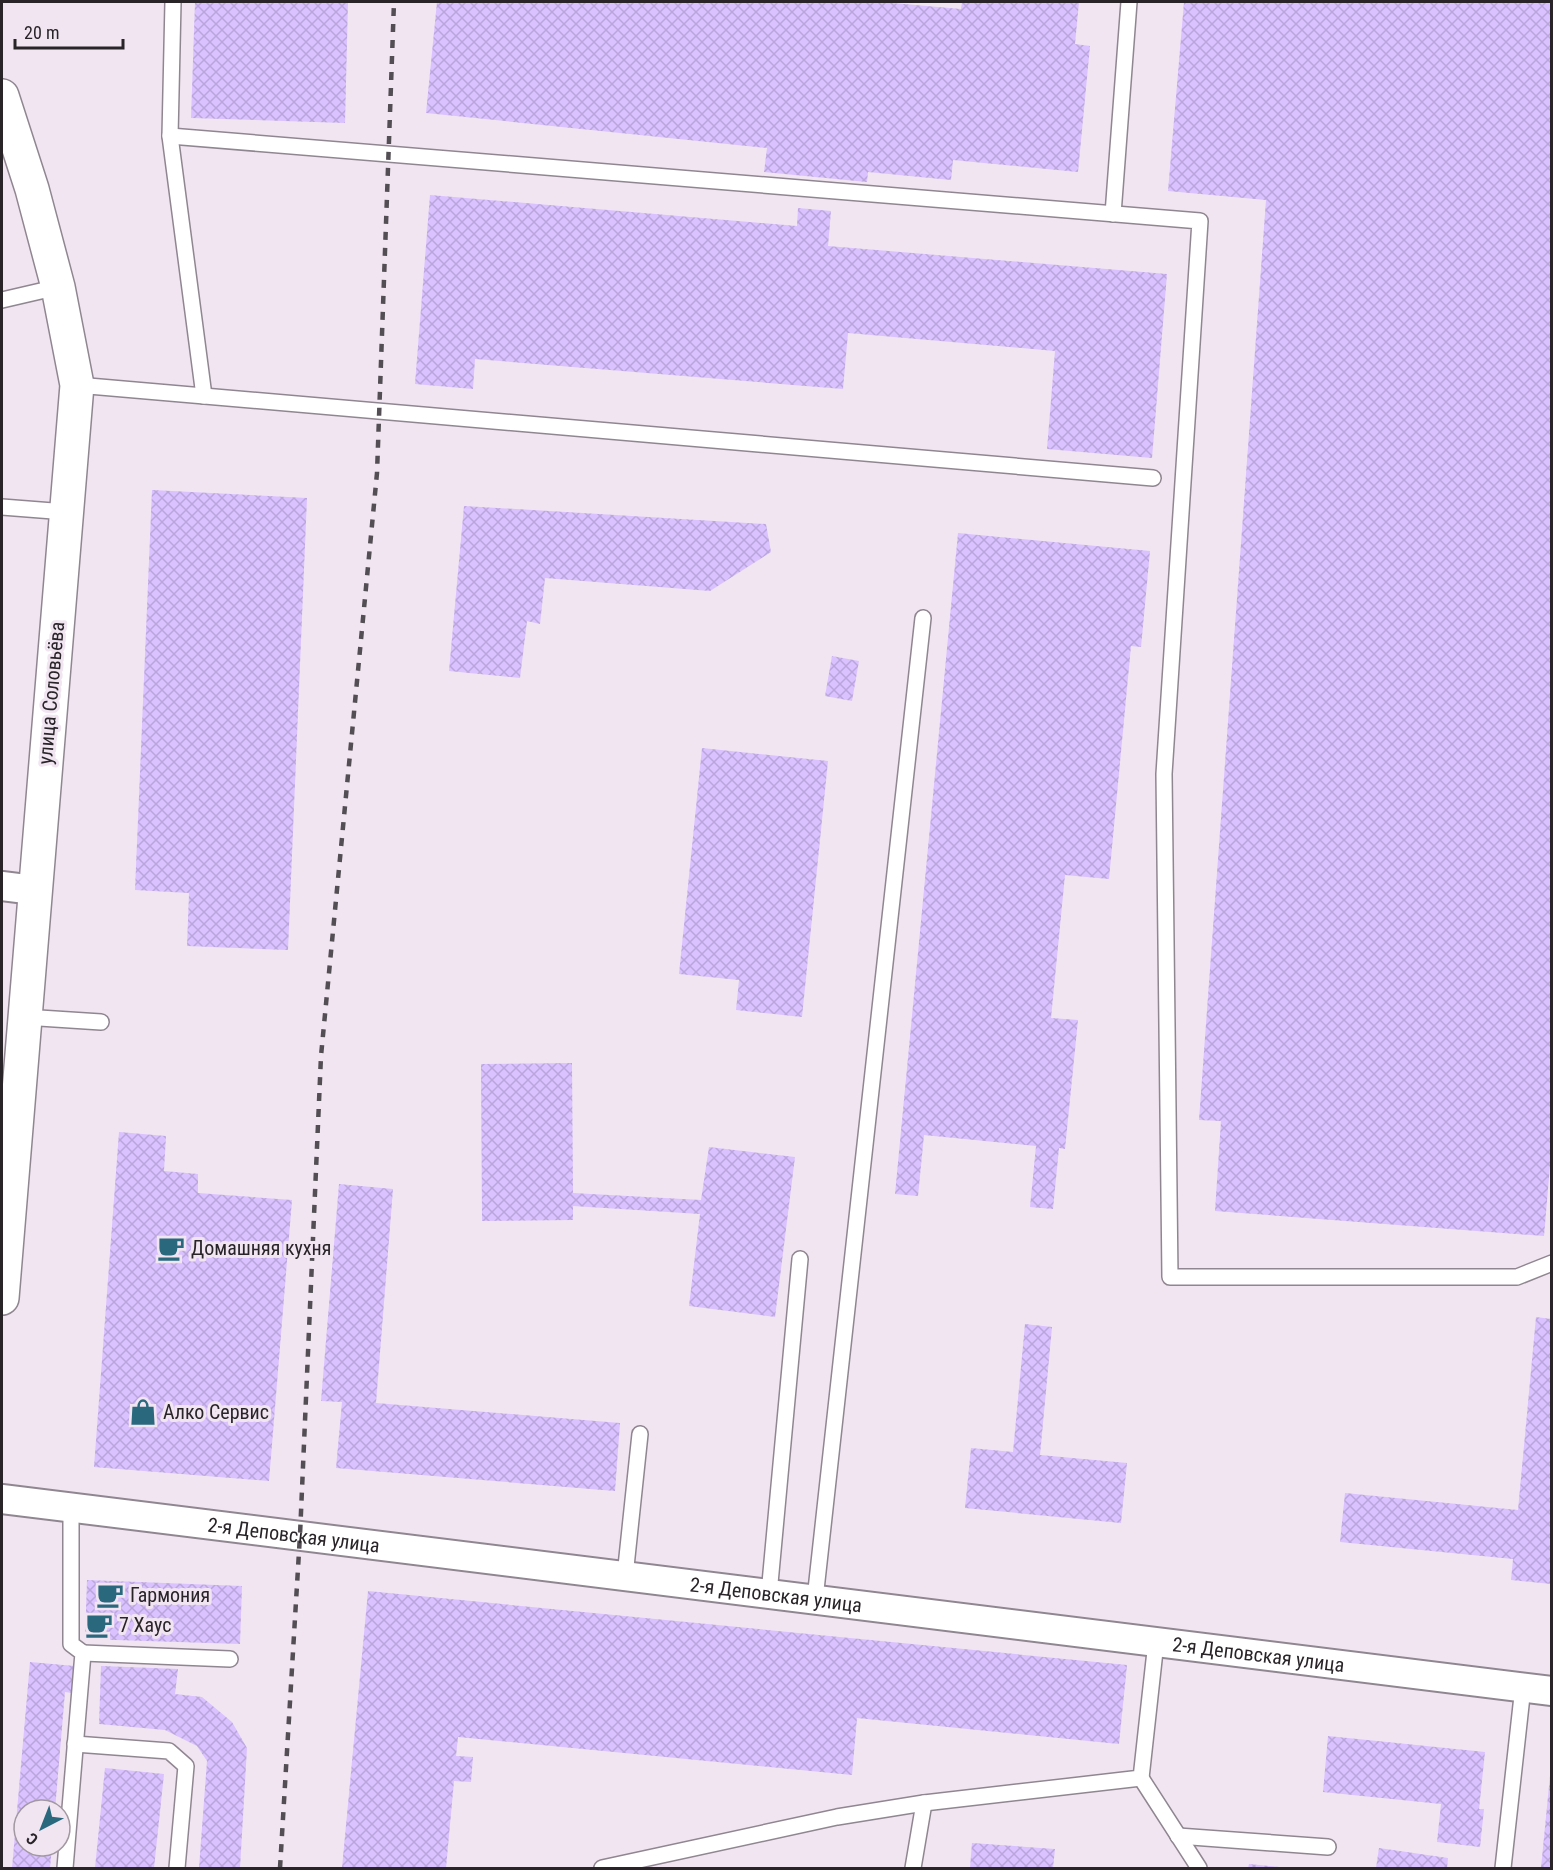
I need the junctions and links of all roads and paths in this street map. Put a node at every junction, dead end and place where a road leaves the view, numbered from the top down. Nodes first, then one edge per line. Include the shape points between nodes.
1 (173, 2) edge
2 (1129, 2) edge
3 (2, 96) edge
4 (170, 136) junction
5 (1113, 214) junction
6 (58, 287) junction
7 (2, 300) edge
8 (77, 385) junction
9 (204, 396) junction
10 (1153, 478) dead end
11 (2, 507) edge
12 (66, 512) junction
13 (923, 618) dead end
14 (2, 886) edge
15 (34, 890) junction
16 (24, 1017) junction
17 (101, 1022) dead end
18 (800, 1259) dead end
19 (1551, 1263) edge
20 (2, 1298) edge
21 (640, 1434) dead end
22 (2, 1499) edge
23 (71, 1507) junction
24 (625, 1576) junction
25 (769, 1593) junction
26 (815, 1599) junction
27 (1156, 1642) junction
28 (83, 1653) junction
29 (230, 1659) dead end
30 (1523, 1688) junction
31 (1551, 1691) edge
32 (75, 1744) junction
33 (1142, 1778) junction
34 (924, 1803) junction
35 (1178, 1836) junction
36 (1328, 1847) dead end
37 (64, 1869) edge
38 (177, 1869) edge
39 (602, 1869) edge
40 (913, 1869) edge
41 (1199, 1869) edge
42 (1503, 1869) edge

1 - 4 lane
2 - 5 lane
3 - 6 street, улица Соловьёва
4 - 5 lane
4 - 9 lane
5 - 19 lane via 1200,221 1164,774 1170,1277 1517,1277
6 - 7 lane
6 - 8 street, улица Соловьёва
8 - 9 lane
8 - 12 street, улица Соловьёва
9 - 10 lane
11 - 12 lane
12 - 15 street, улица Соловьёва
13 - 26 lane
14 - 15 street
15 - 16 street, улица Соловьёва
16 - 17 lane
16 - 20 street, улица Соловьёва
18 - 25 lane
21 - 24 lane
22 - 23 street, 2-я Деповская улица
23 - 24 street, 2-я Деповская улица
23 - 28 lane via 71,1644
24 - 25 street, 2-я Деповская улица
25 - 26 street, 2-я Деповская улица
26 - 27 street, 2-я Деповская улица
27 - 30 street, 2-я Деповская улица
27 - 33 lane
28 - 29 lane
28 - 32 lane
30 - 31 street, 2-я Деповская улица
30 - 42 lane
32 - 37 lane
32 - 38 lane via 169,1751 186,1766
33 - 34 lane
33 - 35 lane
34 - 39 lane via 837,1817
34 - 40 lane
35 - 36 lane
35 - 41 lane

